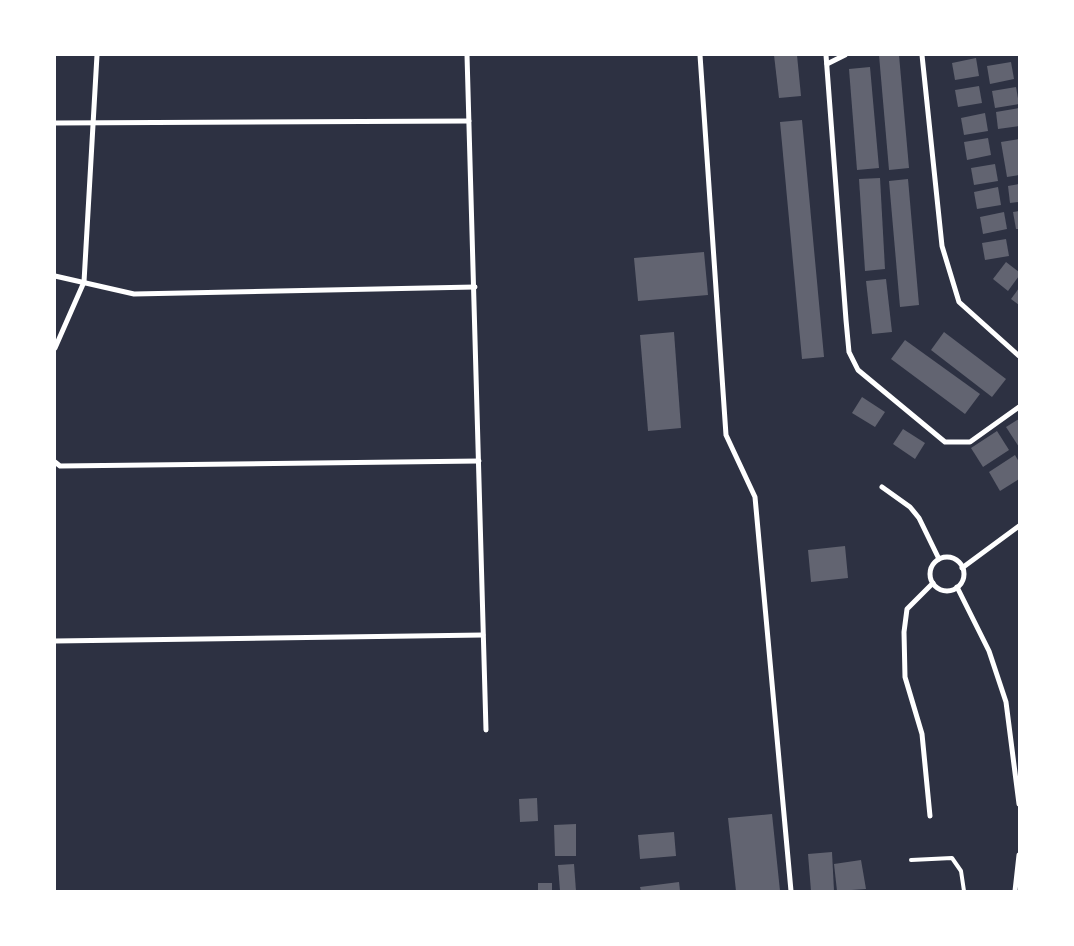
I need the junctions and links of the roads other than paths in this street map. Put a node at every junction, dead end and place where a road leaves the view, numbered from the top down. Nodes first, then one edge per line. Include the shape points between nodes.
1 (97, 55) edge
2 (466, 55) edge
3 (700, 55) edge
4 (826, 55) edge
5 (845, 55) edge
6 (922, 55) edge
7 (827, 64) junction
8 (469, 121) junction
9 (55, 123) edge
10 (94, 123) junction
11 (55, 276) edge
12 (84, 282) junction
13 (475, 287) junction
14 (55, 348) edge
15 (1019, 356) edge
16 (1019, 407) edge
17 (479, 461) junction
18 (55, 462) edge
19 (882, 486) dead end
20 (1019, 526) edge
21 (938, 559) junction
22 (962, 568) junction
23 (932, 583) junction
24 (957, 587) junction
25 (483, 635) junction
26 (55, 641) edge
27 (486, 730) dead end
28 (1019, 804) edge
29 (930, 816) dead end
30 (1019, 854) edge
31 (911, 860) dead end
32 (791, 891) edge
33 (964, 891) edge
34 (1015, 891) edge

1 - 10 street
2 - 8 street
3 - 32 street via 726,436 756,497
4 - 7 street
5 - 7 street
6 - 15 street via 942,246 959,302
7 - 16 street via 849,352 858,370 945,442 970,442
8 - 10 street
8 - 13 street
9 - 10 street
10 - 12 street
11 - 12 street
12 - 13 street via 134,294
12 - 14 street
13 - 17 street
17 - 18 street via 60,466
17 - 25 street
19 - 21 street via 919,518
20 - 22 street
21 - 22 street via 950,558
21 - 23 street via 931,567
22 - 24 street via 963,579
23 - 24 street via 946,591
23 - 29 street via 908,609 904,632 905,677 922,734
24 - 28 street via 989,651 1006,702
25 - 26 street
25 - 27 street
30 - 34 street
31 - 33 lane via 952,858 961,871

